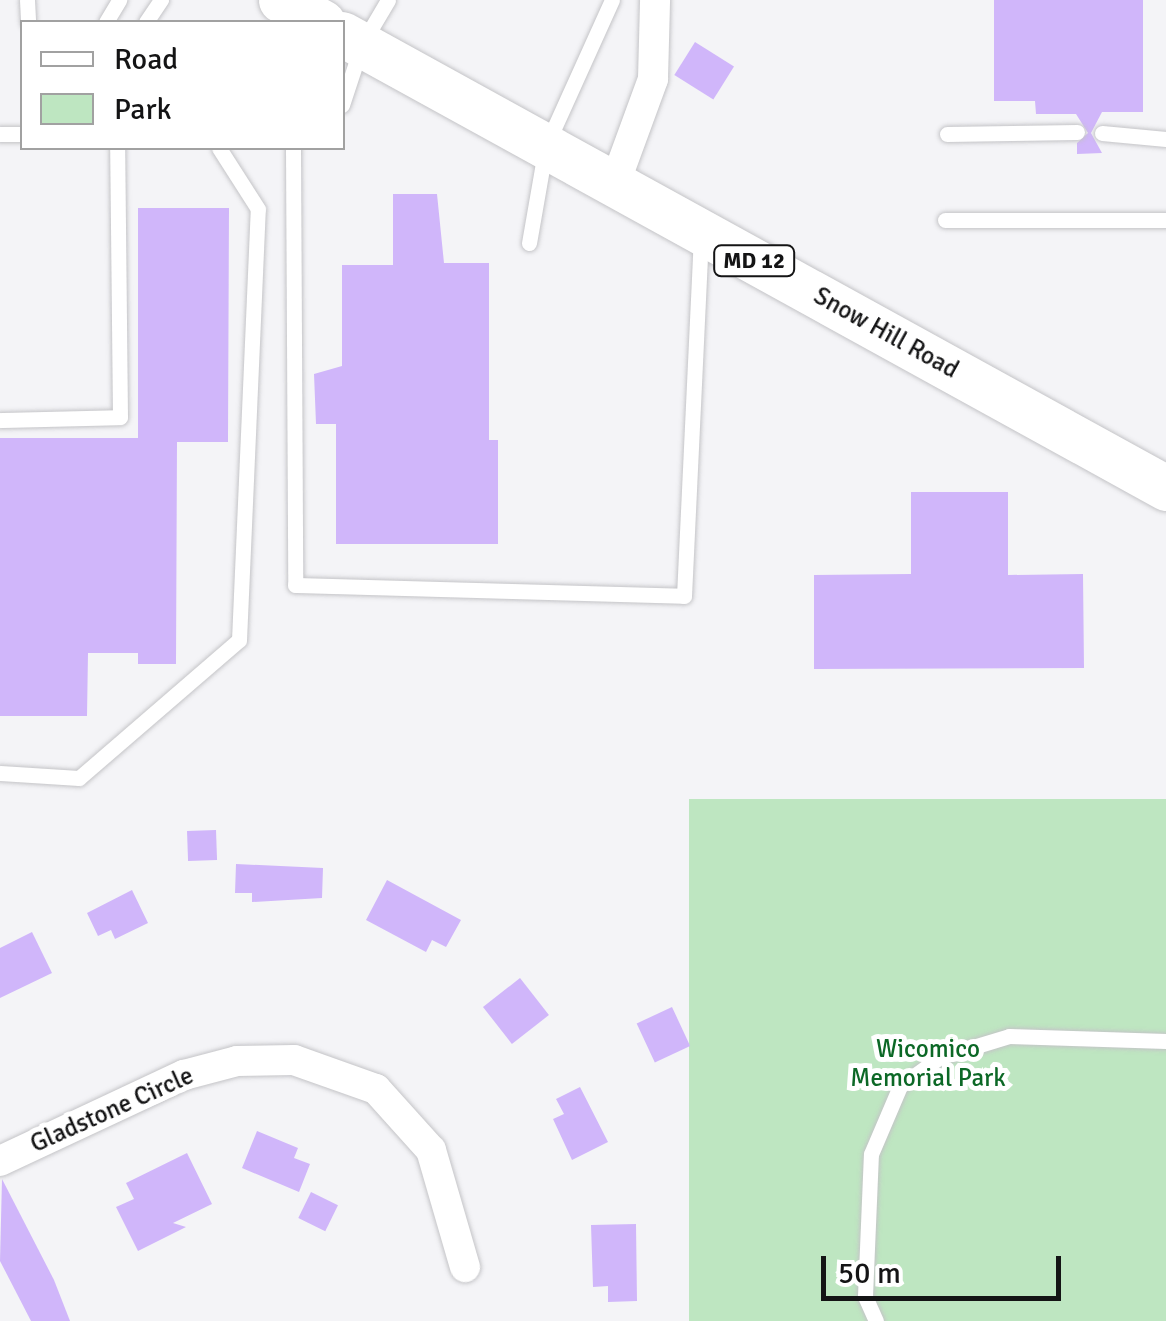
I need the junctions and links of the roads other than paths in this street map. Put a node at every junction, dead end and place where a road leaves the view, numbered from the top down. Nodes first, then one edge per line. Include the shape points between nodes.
1 (281, 0) edge
2 (388, 0) edge
3 (612, 0) edge
4 (655, 0) edge
5 (318, 20) edge
6 (352, 39) edge
7 (345, 86) edge
8 (1076, 132) dead end
9 (1102, 133) dead end
10 (947, 134) dead end
11 (1166, 139) edge
12 (546, 146) junction
13 (118, 150) edge
14 (220, 150) edge
15 (294, 150) edge
16 (615, 183) junction
17 (945, 220) dead end
18 (1166, 220) edge
19 (702, 234) junction
20 (529, 244) dead end
21 (0, 420) edge
22 (1166, 488) edge
23 (0, 774) edge
24 (1166, 1041) edge
25 (0, 1161) edge
26 (465, 1267) dead end
27 (876, 1321) edge

1 - 5 main road
2 - 6 lane
3 - 12 lane
4 - 16 street via 653,78
6 - 7 lane
6 - 12 main road, Snow Hill Road / MD 12
8 - 10 lane
9 - 11 lane
12 - 16 main road, Snow Hill Road / MD 12
12 - 20 lane
13 - 21 lane via 120,417
14 - 23 lane via 258,208 239,640 80,778
15 - 19 lane via 296,585 684,596
16 - 19 main road, Snow Hill Road / MD 12
17 - 18 lane
19 - 22 main road, Snow Hill Road / MD 12
24 - 27 lane via 1009,1036 940,1056 900,1086 871,1154 865,1296
25 - 26 street, Gladstone Circle via 184,1075 237,1061 294,1060 376,1089 431,1150

